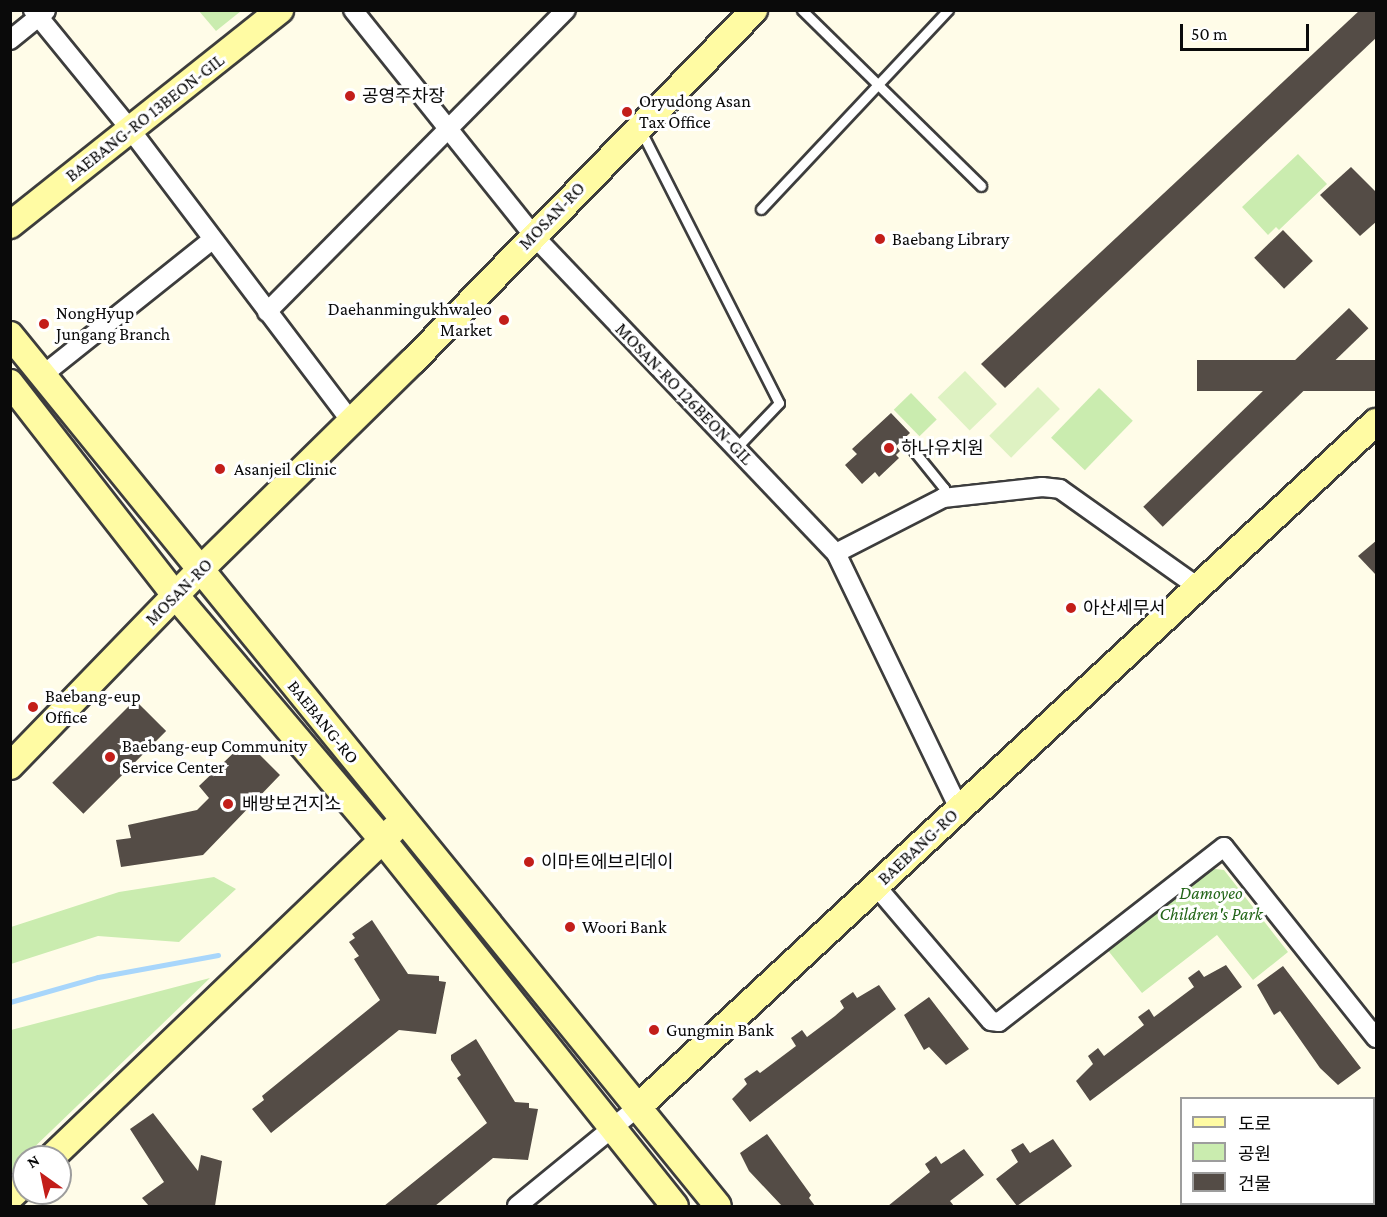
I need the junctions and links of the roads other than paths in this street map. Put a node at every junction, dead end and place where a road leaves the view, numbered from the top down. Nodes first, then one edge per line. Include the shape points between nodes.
1 (280, 10) edge
2 (353, 10) edge
3 (566, 10) edge
4 (754, 10) edge
5 (802, 10) edge
6 (948, 10) edge
7 (39, 13) edge
8 (10, 40) edge
9 (877, 84) junction
10 (639, 127) junction
11 (130, 129) junction
12 (448, 129) junction
13 (981, 186) dead end
14 (761, 209) dead end
15 (10, 225) edge
16 (533, 235) junction
17 (212, 240) junction
18 (267, 312) junction
19 (10, 318) edge
20 (18, 343) edge
21 (44, 374) junction
22 (10, 383) edge
23 (1377, 422) edge
24 (352, 423) junction
25 (736, 448) junction
26 (914, 451) dead end
27 (943, 498) junction
28 (836, 553) junction
29 (200, 570) junction
30 (1198, 587) junction
31 (175, 595) junction
32 (10, 766) edge
33 (959, 809) junction
34 (404, 821) junction
35 (381, 838) junction
36 (876, 886) junction
37 (1377, 1038) edge
38 (638, 1107) junction
39 (612, 1129) junction
40 (64, 1145) edge
41 (517, 1206) edge
42 (675, 1206) edge
43 (718, 1206) edge

1 - 11 street, BAEBANG-RO 13BEON-GIL
2 - 12 street, MOSAN-RO 126BEON-GIL
3 - 12 street
4 - 10 street, MOSAN-RO
5 - 9 lane
6 - 9 lane
7 - 8 street
7 - 11 street
9 - 13 lane
9 - 14 lane
10 - 16 street, MOSAN-RO
10 - 25 lane via 779,403
11 - 15 street, BAEBANG-RO 13BEON-GIL
11 - 17 street
12 - 16 street, MOSAN-RO 126BEON-GIL
12 - 18 street
16 - 24 street, MOSAN-RO
16 - 25 street, MOSAN-RO 126BEON-GIL
17 - 18 street
17 - 21 street
18 - 24 street
19 - 20 street, BAEBANG-RO
20 - 21 street, BAEBANG-RO
21 - 29 street, BAEBANG-RO
22 - 31 street, BAEBANG-RO
23 - 30 street, BAEBANG-RO
24 - 29 street, MOSAN-RO
25 - 28 street, MOSAN-RO 126BEON-GIL
26 - 27 lane via 944,488
27 - 28 street
27 - 30 street via 1060,489
28 - 33 street, MOSAN-RO 126BEON-GIL
29 - 31 street, MOSAN-RO
29 - 34 street, BAEBANG-RO
30 - 33 street, BAEBANG-RO
31 - 32 street, MOSAN-RO
31 - 35 street, BAEBANG-RO
33 - 36 street, BAEBANG-RO
34 - 35 street
34 - 38 street, BAEBANG-RO
35 - 39 street, BAEBANG-RO
35 - 40 street
36 - 37 street via 991,1020 999,1022 1224,847
36 - 38 street, BAEBANG-RO
38 - 39 street, BAEBANG-RO
38 - 43 street, BAEBANG-RO
39 - 41 street, BAEBANG-RO
39 - 42 street, BAEBANG-RO

